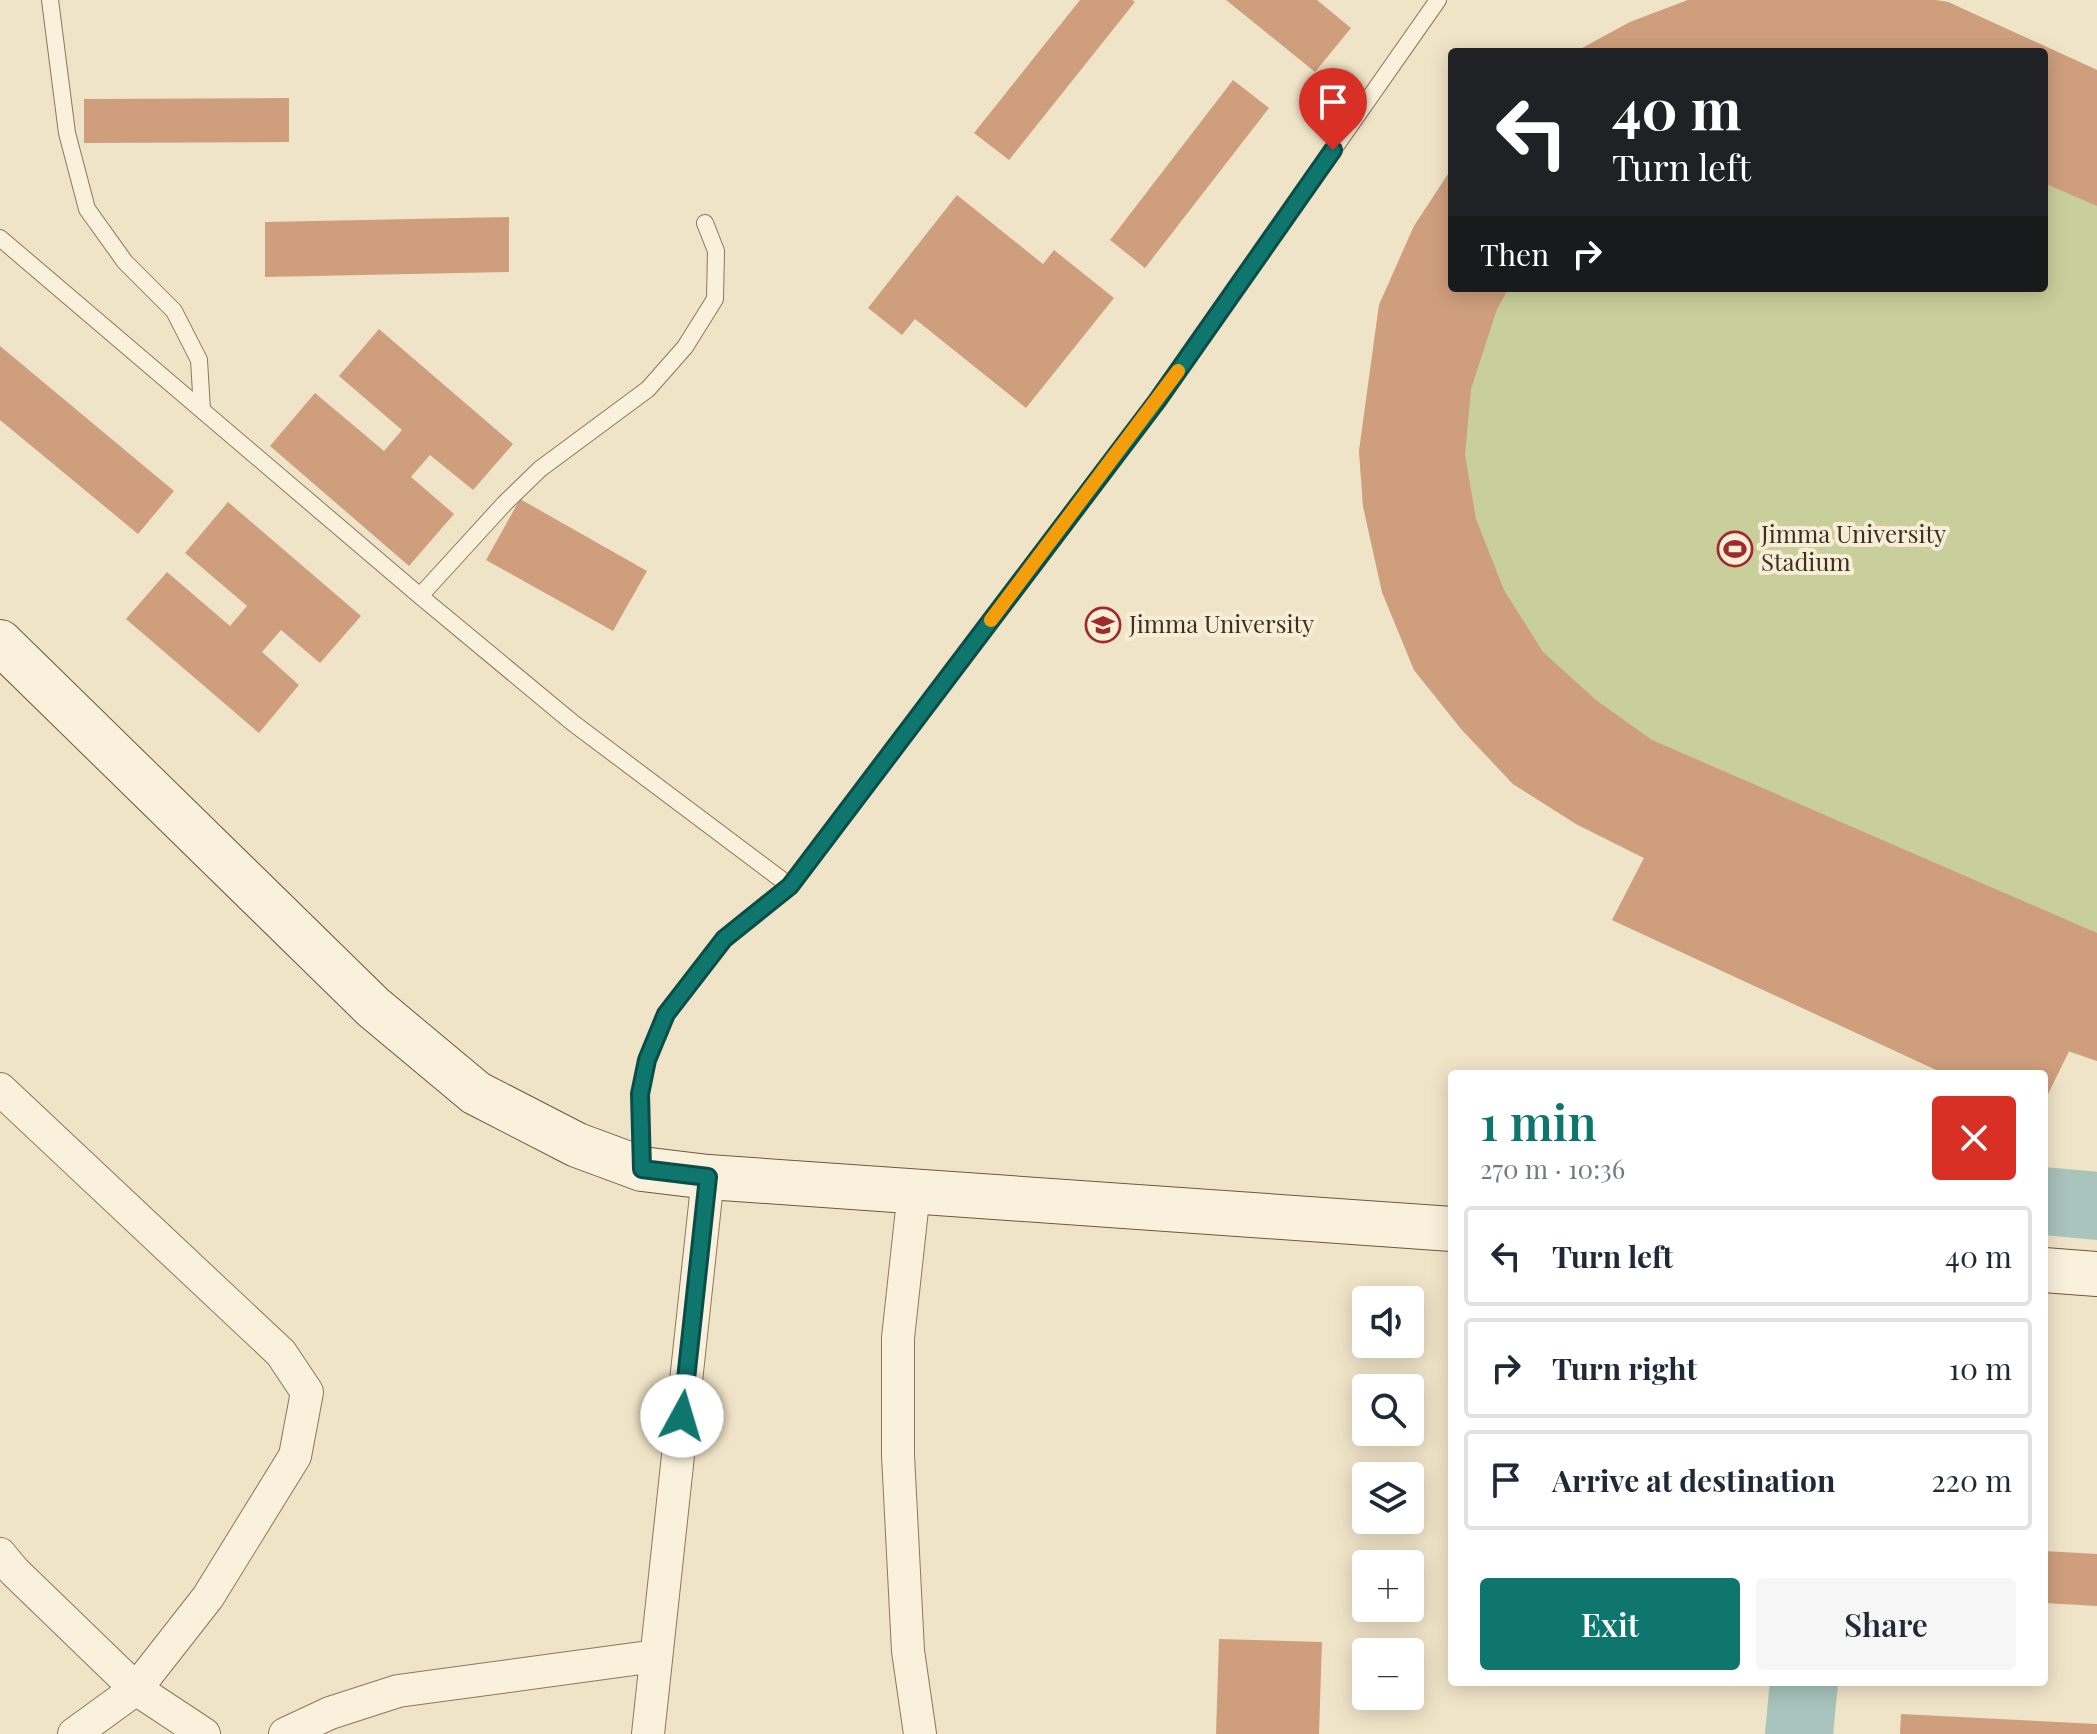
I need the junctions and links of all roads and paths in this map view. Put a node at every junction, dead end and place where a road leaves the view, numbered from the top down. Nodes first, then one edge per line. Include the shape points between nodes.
1 (50, 0) edge
2 (1438, 0) edge
3 (705, 223) dead end
4 (0, 238) edge
5 (202, 410) junction
6 (420, 596) junction
7 (0, 642) edge
8 (790, 886) junction
9 (0, 1089) edge
10 (642, 1169) junction
11 (708, 1177) junction
12 (914, 1191) junction
13 (1448, 1229) edge
14 (2048, 1270) edge
15 (2097, 1274) edge
16 (0, 1554) edge
17 (656, 1656) junction
18 (136, 1689) junction
19 (74, 1734) edge
20 (204, 1734) edge
21 (285, 1734) edge
22 (648, 1734) edge
23 (920, 1734) edge

1 - 5 lane via 67,133 87,209 125,262 174,311 199,360
2 - 8 lane via 1157,401
3 - 6 lane via 716,251 715,299 685,347 648,389 540,469
4 - 5 lane
5 - 6 lane
6 - 8 lane via 573,723
7 - 10 street via 373,1007 476,1093 577,1145
8 - 10 lane via 724,939 666,1014 640,1094
9 - 18 street via 281,1353 307,1392 295,1456 208,1597
10 - 11 street
11 - 12 street
11 - 17 street
12 - 13 street
12 - 23 street via 898,1338 898,1455 908,1651
14 - 15 street
16 - 18 street
17 - 21 street via 398,1691
17 - 22 street
18 - 19 street
18 - 20 street

